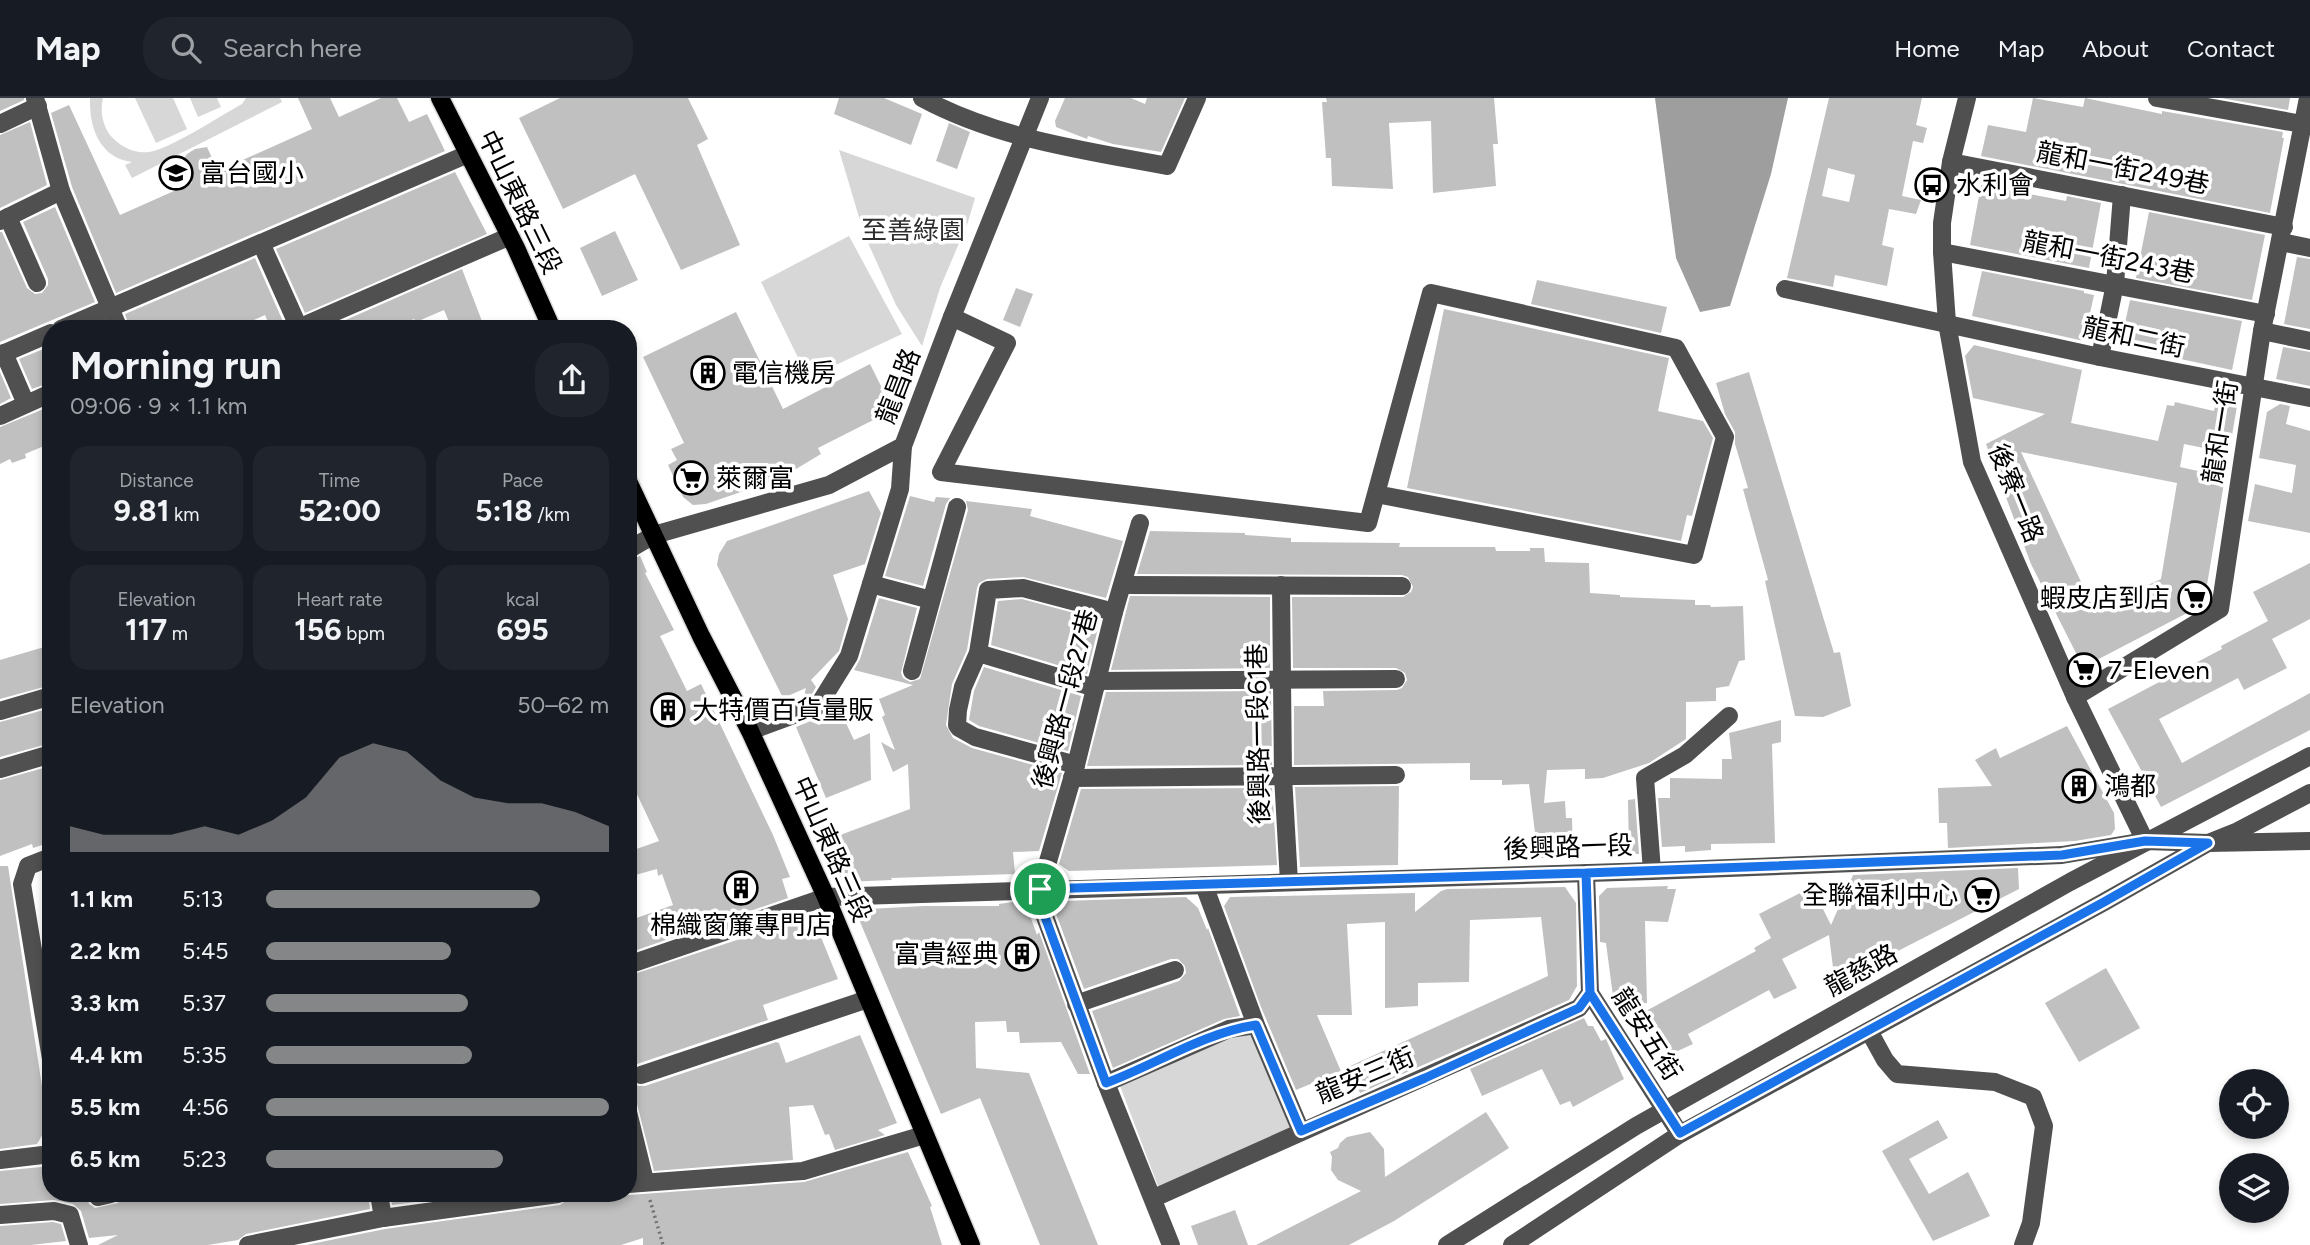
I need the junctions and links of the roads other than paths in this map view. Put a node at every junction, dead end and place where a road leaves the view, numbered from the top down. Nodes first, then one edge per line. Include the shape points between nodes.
1 (440, 98) edge
2 (922, 98) edge
3 (1041, 98) edge
4 (1196, 98) edge
5 (1967, 98) edge
6 (2157, 98) edge
7 (2308, 98) edge
8 (36, 102) edge
9 (0, 124) edge
10 (2302, 124) junction
11 (1025, 139) junction
12 (468, 154) junction
13 (2303, 154) edge
14 (1951, 162) junction
15 (61, 191) junction
16 (2122, 195) junction
17 (4, 219) edge
18 (2283, 234) junction
19 (508, 237) junction
20 (261, 243) junction
21 (2310, 248) edge
22 (1942, 252) junction
23 (37, 283) dead end
24 (2115, 284) junction
25 (1785, 289) dead end
26 (110, 308) junction
27 (952, 317) junction
28 (82, 320) edge
29 (115, 320) edge
30 (295, 320) edge
31 (316, 320) edge
32 (548, 320) edge
33 (1947, 323) junction
34 (2264, 323) junction
35 (42, 337) edge
36 (2310, 341) edge
37 (2, 354) edge
38 (2100, 357) junction
39 (2254, 388) junction
40 (42, 397) edge
41 (2310, 398) edge
42 (26, 404) junction
43 (0, 416) edge
44 (903, 446) junction
45 (1376, 494) junction
46 (637, 500) edge
47 (957, 507) dead end
48 (1140, 523) dead end
49 (654, 535) junction
50 (637, 545) edge
51 (871, 584) junction
52 (1281, 585) junction
53 (1124, 586) junction
54 (1402, 586) dead end
55 (931, 600) junction
56 (1115, 612) junction
57 (978, 653) junction
58 (912, 671) dead end
59 (1396, 679) dead end
60 (1283, 681) junction
61 (1096, 684) junction
62 (2075, 698) junction
63 (42, 699) edge
64 (0, 711) edge
65 (1729, 716) dead end
66 (750, 731) junction
67 (2310, 756) edge
68 (42, 757) edge
69 (0, 769) edge
70 (1074, 771) junction
71 (1396, 775) dead end
72 (1283, 776) junction
73 (2310, 793) edge
74 (2145, 841) junction
75 (2310, 841) edge
76 (2208, 843) junction
77 (42, 861) edge
78 (1652, 871) junction
79 (1586, 873) junction
80 (1289, 882) junction
81 (1203, 885) junction
82 (1040, 889) junction
83 (826, 897) junction
84 (637, 962) edge
85 (1175, 970) dead end
86 (1590, 993) junction
87 (867, 999) junction
88 (1076, 1004) junction
89 (42, 1005) edge
90 (1256, 1025) junction
91 (1869, 1031) junction
92 (641, 1075) dead end
93 (1106, 1083) junction
94 (1665, 1110) junction
95 (1301, 1131) junction
96 (1680, 1133) junction
97 (924, 1135) junction
98 (42, 1155) edge
99 (0, 1160) edge
100 (637, 1183) edge
101 (1154, 1198) junction
102 (380, 1202) edge
103 (500, 1202) edge
104 (0, 1216) edge
105 (383, 1218) junction
106 (79, 1245) edge
107 (248, 1245) edge
108 (971, 1245) edge
109 (1171, 1245) edge
110 (1447, 1245) edge
111 (1512, 1245) edge
112 (2023, 1245) edge

1 - 12 main road, 中山東路三段
2 - 11 street
3 - 11 street, 龍昌路
4 - 11 street via 1167,166
5 - 14 street, 後寮一路
6 - 10 street
7 - 10 street, 龍和一街
8 - 9 street
8 - 15 street
10 - 13 street, 龍和一街
11 - 27 street, 龍昌路
12 - 19 main road, 中山東路三段
12 - 20 street
13 - 18 street, 龍和一街
14 - 16 street, 龍和一街249巷
14 - 22 street, 後寮一路
15 - 17 street
15 - 26 street
16 - 18 street, 龍和一街249巷
16 - 24 street
17 - 23 street
18 - 21 street, 龍和一街249巷
18 - 34 street, 龍和一街
19 - 31 street
19 - 32 main road, 中山東路三段
20 - 26 street
20 - 30 street
22 - 24 street, 龍和一街243巷
22 - 33 street, 後寮一路
24 - 34 street, 龍和一街243巷
24 - 38 street
25 - 33 street, 龍和二街
26 - 28 street
26 - 29 street
27 - 44 street, 龍昌路
27 - 45 street via 1007,343 941,472 1368,523
33 - 38 street, 龍和二街
33 - 62 street, 後寮一路 via 1972,462
34 - 36 street, 龍和一街243巷
34 - 39 street, 龍和一街
35 - 37 street
37 - 42 street
38 - 39 street, 龍和二街
39 - 41 street, 龍和二街
39 - 62 street, 龍和一街 via 2220,609
40 - 42 street
42 - 43 street
44 - 49 street, 龍昌路 via 829,485
44 - 51 street via 900,489
45 - 45 street via 1431,293 1675,348 1725,437 1694,555
46 - 49 main road, 中山東路三段
47 - 55 street
48 - 53 street, 後興路一段27巷
49 - 50 street, 龍昌路
49 - 66 main road, 中山東路三段
51 - 55 street
51 - 66 street via 849,656 818,706
52 - 53 street
52 - 54 street
52 - 60 street, 後興路一段61巷
53 - 56 street, 後興路一段27巷
55 - 58 street
56 - 57 street via 1023,588 988,590
56 - 61 street, 後興路一段27巷
57 - 61 street
57 - 70 street via 961,698 959,728
59 - 60 street
60 - 61 street
60 - 72 street, 後興路一段61巷
61 - 70 street, 後興路一段27巷
62 - 74 street, 後寮一路
63 - 64 street
65 - 78 street via 1685,755 1645,778
66 - 83 main road, 中山東路三段
67 - 74 street, 龍慈路
68 - 69 street
70 - 72 street
70 - 82 street, 後興路一段27巷
71 - 72 street
72 - 80 street, 後興路一段61巷
73 - 76 street
74 - 76 street, 後興路一段
74 - 78 street, 後興路一段 via 2062,855
74 - 94 street, 龍慈路
75 - 76 street, 後興路一段
76 - 91 street
77 - 89 street via 28,866 22,884
78 - 79 street, 後興路一段
79 - 80 street, 後興路一段
79 - 86 street, 龍安五街
80 - 81 street, 後興路一段
81 - 82 street, 後興路一段
81 - 90 street
82 - 83 street, 後興路一段
82 - 88 street via 1041,906
83 - 84 street, 後興路一段
83 - 87 main road, 中山東路三段
85 - 88 street
86 - 94 street, 龍安五街
86 - 95 street, 龍安三街 via 1579,1008
87 - 92 street
87 - 97 main road, 中山東路三段
88 - 93 street
90 - 93 street via 1229,1029
90 - 95 street
91 - 96 street
91 - 112 street via 1897,1074 1996,1082 2033,1097 2044,1126 2031,1223
93 - 101 street
94 - 96 street, 龍安五街
94 - 110 street, 龍慈路
95 - 101 street, 龍安三街
96 - 111 street
97 - 100 street via 803,1171
97 - 108 main road, 中山東路三段
98 - 99 street
101 - 109 street
102 - 105 street
103 - 105 street
104 - 106 street via 54,1210 70,1215
105 - 107 street

